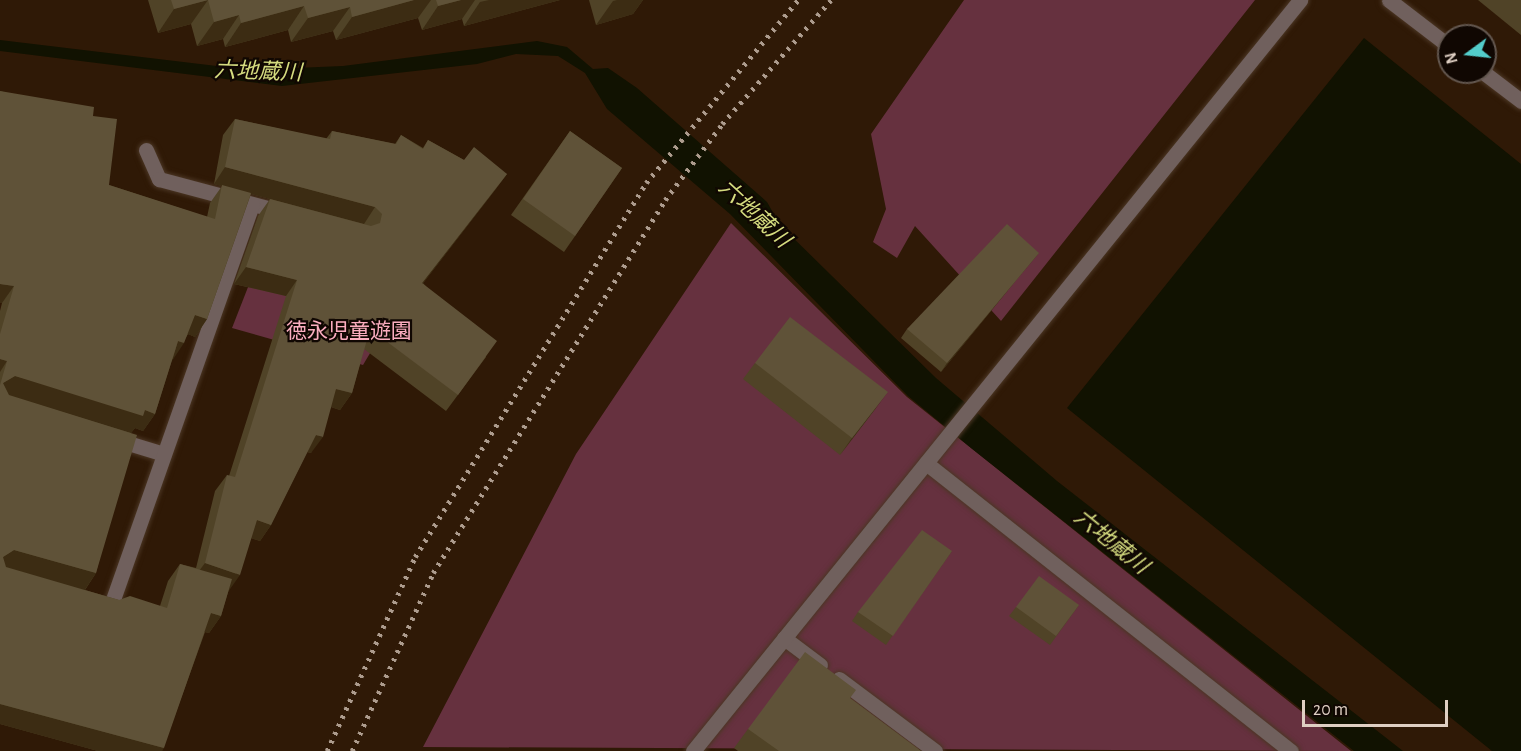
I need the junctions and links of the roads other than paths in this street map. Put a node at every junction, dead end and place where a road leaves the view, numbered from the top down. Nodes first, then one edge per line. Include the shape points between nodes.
1 (1300, 0) edge
2 (1389, 0) edge
3 (1437, 37) edge
4 (1497, 83) edge
5 (1521, 102) edge
6 (146, 150) dead end
7 (252, 204) junction
8 (296, 215) edge
9 (98, 434) edge
10 (164, 454) junction
11 (926, 463) junction
12 (88, 602) edge
13 (784, 638) junction
14 (693, 751) edge
15 (935, 751) edge
16 (1291, 751) edge

1 - 11 street
2 - 3 street
4 - 5 street
6 - 7 street via 159,179
7 - 8 street
7 - 10 street
9 - 10 street
10 - 12 street via 110,608
11 - 13 street
11 - 16 street
13 - 14 street
13 - 15 street

